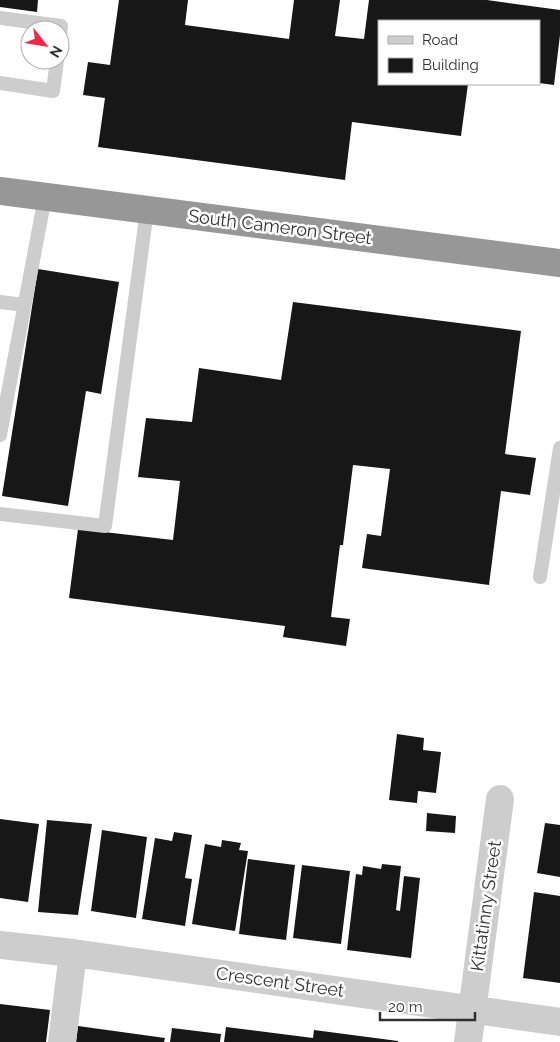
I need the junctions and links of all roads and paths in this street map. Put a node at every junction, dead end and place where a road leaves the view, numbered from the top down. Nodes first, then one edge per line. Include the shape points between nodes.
1 (0, 18) edge
2 (20, 21) edge
3 (56, 70) edge
4 (0, 82) edge
5 (0, 191) edge
6 (44, 197) junction
7 (147, 210) junction
8 (560, 263) edge
9 (0, 302) edge
10 (24, 305) junction
11 (0, 435) edge
12 (560, 448) edge
13 (0, 514) edge
14 (540, 577) dead end
15 (500, 799) dead end
16 (0, 945) edge
17 (73, 954) junction
18 (472, 1009) junction
19 (560, 1022) edge
20 (62, 1042) edge
21 (468, 1042) edge

1 - 2 lane
3 - 4 lane via 53,91
5 - 6 highway, South Cameron Street
6 - 7 highway, South Cameron Street
6 - 10 lane
7 - 8 highway, South Cameron Street
7 - 13 lane via 104,526
9 - 10 lane
10 - 11 lane
12 - 14 lane
15 - 18 street, Kittatinny Street
16 - 17 street, Crescent Street
17 - 18 street, Crescent Street
17 - 20 street
18 - 19 street, Crescent Street
18 - 21 street, Kittatinny Street

